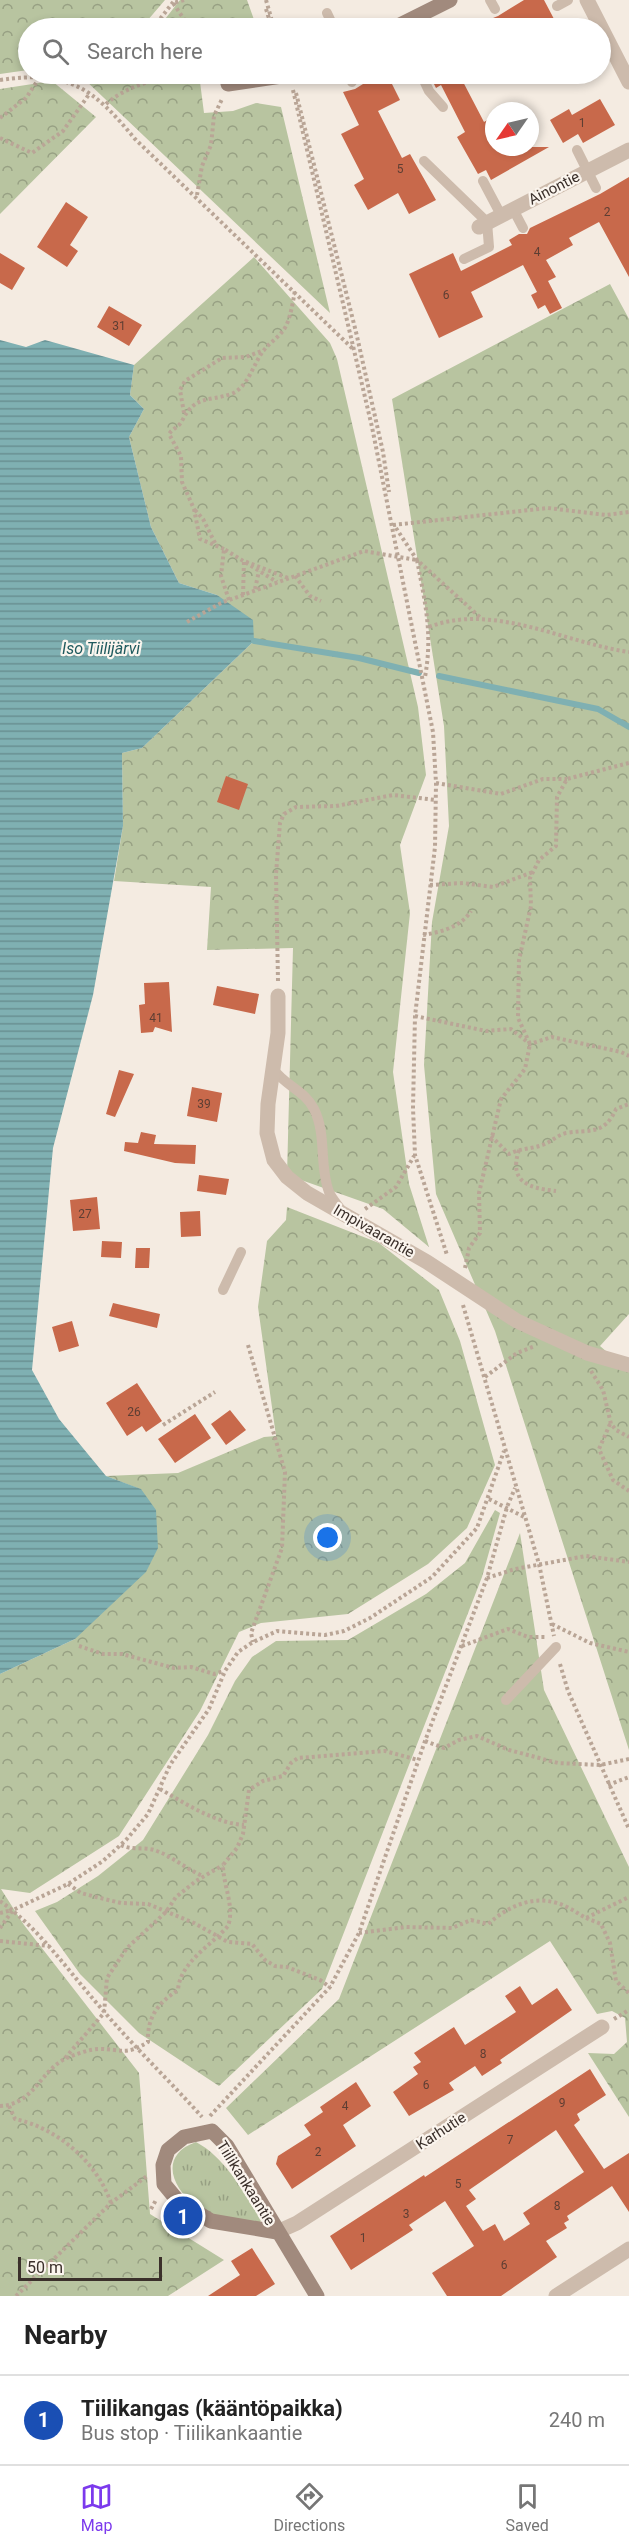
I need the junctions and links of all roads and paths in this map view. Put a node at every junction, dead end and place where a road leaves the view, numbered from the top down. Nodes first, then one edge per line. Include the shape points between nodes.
1 (184, 0) edge
2 (265, 0) edge
3 (568, 0) edge
4 (587, 0) edge
5 (174, 1) edge
6 (445, 1) edge
7 (557, 6) dead end
8 (327, 13) dead end
9 (161, 18) edge
10 (184, 18) edge
11 (270, 18) edge
12 (329, 18) edge
13 (416, 18) edge
14 (596, 18) edge
15 (611, 47) edge
16 (18, 79) edge
17 (0, 80) edge
18 (629, 82) edge
19 (35, 84) edge
20 (69, 84) edge
21 (141, 84) edge
22 (228, 84) edge
23 (294, 84) edge
24 (295, 84) edge
25 (426, 84) edge
26 (90, 93) junction
27 (106, 104) junction
28 (443, 107) dead end
29 (0, 118) edge
30 (0, 138) edge
31 (576, 150) dead end
32 (629, 150) edge
33 (424, 161) dead end
34 (589, 171) junction
35 (483, 181) dead end
36 (596, 188) dead end
37 (197, 196) junction
38 (507, 212) junction
39 (483, 225) junction
40 (523, 228) dead end
41 (464, 259) dead end
42 (295, 290) junction
43 (354, 349) junction
44 (264, 350) junction
45 (184, 413) junction
46 (194, 509) junction
47 (629, 512) edge
48 (393, 525) junction
49 (214, 543) junction
50 (224, 549) junction
51 (400, 556) junction
52 (417, 560) junction
53 (244, 561) junction
54 (259, 572) junction
55 (295, 576) junction
56 (289, 578) junction
57 (278, 582) junction
58 (255, 590) junction
59 (243, 595) junction
60 (229, 600) junction
61 (321, 601) dead end
62 (482, 618) junction
63 (187, 622) dead end
64 (429, 627) junction
65 (629, 651) edge
66 (425, 680) junction
67 (629, 763) edge
68 (567, 779) junction
69 (436, 783) junction
70 (436, 800) junction
71 (533, 872) junction
72 (430, 885) junction
73 (471, 911) dead end
74 (423, 935) junction
75 (278, 996) joint
76 (415, 1016) junction
77 (530, 1044) junction
78 (629, 1056) edge
79 (274, 1071) junction
80 (629, 1104) edge
81 (491, 1136) junction
82 (519, 1149) junction
83 (415, 1155) junction
84 (556, 1191) dead end
85 (349, 1216) junction
86 (241, 1252) dead end
87 (456, 1281) junction
88 (223, 1290) dead end
89 (553, 1339) junction
90 (248, 1345) dead end
91 (587, 1353) junction
92 (629, 1365) edge
93 (485, 1377) junction
94 (215, 1392) dead end
95 (610, 1424) junction
96 (163, 1425) dead end
97 (629, 1437) edge
98 (505, 1449) junction
99 (516, 1487) junction
100 (629, 1491) edge
101 (489, 1499) junction
102 (507, 1507) junction
103 (629, 1562) edge
104 (487, 1578) junction
105 (552, 1624) dead end
106 (553, 1633) dead end
107 (253, 1642) junction
108 (79, 1646) dead end
109 (462, 1646) junction
110 (556, 1647) dead end
111 (629, 1652) edge
112 (225, 1671) junction
113 (506, 1700) dead end
114 (425, 1741) junction
115 (629, 1759) edge
116 (418, 1760) junction
117 (600, 1765) junction
118 (629, 1777) edge
119 (608, 1785) junction
120 (159, 1789) junction
121 (243, 1825) junction
122 (629, 1829) edge
123 (121, 1845) junction
124 (223, 1865) junction
125 (203, 1876) junction
126 (68, 1884) junction
127 (629, 1896) edge
128 (0, 1901) edge
129 (13, 1910) junction
130 (166, 1912) junction
131 (0, 1913) edge
132 (586, 1918) junction
133 (0, 1928) edge
134 (359, 1933) junction
135 (219, 1936) junction
136 (0, 1941) edge
137 (50, 1946) junction
138 (330, 1987) junction
139 (629, 1993) edge
140 (104, 2013) junction
141 (602, 2027) dead end
142 (136, 2049) junction
143 (64, 2059) junction
144 (0, 2106) edge
145 (9, 2106) junction
146 (162, 2165) junction
147 (111, 2204) junction
148 (278, 2232) junction
149 (629, 2249) edge
150 (16, 2296) edge
151 (317, 2296) edge
152 (556, 2296) edge

1 - 5 path
2 - 11 path
3 - 7 lane
4 - 14 street
5 - 9 path
5 - 10 path
6 - 13 street
8 - 12 lane
15 - 18 street
16 - 17 path
19 - 29 path via 26,98
20 - 26 path
21 - 27 path
22 - 37 path via 214,116 211,145 202,166
23 - 43 path
24 - 48 path via 383,452
25 - 28 lane
26 - 27 path
26 - 30 path via 63,131 32,153
27 - 37 path via 135,139
31 - 34 lane
32 - 34 street, Ainontie
33 - 39 lane
34 - 36 lane
34 - 38 street, Ainontie
35 - 38 lane
37 - 42 path
38 - 39 street, Ainontie
38 - 40 lane
39 - 41 lane via 489,247
42 - 43 path
42 - 44 path via 286,326
43 - 48 path
44 - 45 path via 246,381 232,394 199,401
44 - 45 path via 246,357 222,358 185,381 180,390
45 - 46 path via 182,422 169,434 181,456 182,482
46 - 49 path
46 - 49 path via 200,539
47 - 48 path via 606,514 548,508
48 - 51 path
48 - 52 path
49 - 50 path
50 - 53 path
50 - 60 path via 221,576
51 - 52 path
51 - 55 path via 364,551
51 - 66 path
52 - 62 path
52 - 64 path
53 - 54 path
53 - 56 path
53 - 59 path
54 - 57 path
54 - 58 path
55 - 56 path
55 - 61 path via 310,596
56 - 57 path
57 - 58 path
58 - 59 path
59 - 60 path
60 - 63 path
62 - 64 path
62 - 65 path via 540,629 597,647
64 - 66 path via 431,648
66 - 69 path
67 - 68 path
68 - 69 path via 543,779 501,794
68 - 71 path via 557,797 556,846 539,860
69 - 70 path
70 - 72 path
70 - 75 path via 393,795 336,806 296,807 284,814 276,874
71 - 72 path via 494,887
71 - 77 path via 518,975 518,1018
72 - 74 path
73 - 74 path via 454,926
74 - 76 path
75 - 79 street, Impivaarantie
76 - 77 path via 486,1031 511,1029
76 - 83 path
77 - 78 path via 552,1037
77 - 81 path via 525,1069 501,1099
79 - 85 lane via 303,1093 315,1110 330,1194
79 - 85 street, Impivaarantie via 267,1133 274,1161 300,1188
80 - 82 path via 616,1109 599,1130 564,1133 546,1144
81 - 82 path via 509,1154
81 - 87 path via 479,1192 480,1233 469,1248 468,1263
82 - 84 path via 515,1162 520,1178 531,1188
83 - 85 path via 396,1187
83 - 87 path
85 - 87 street, Impivaarantie
86 - 88 lane
87 - 89 street, Impivaarantie via 517,1321
87 - 93 path
89 - 91 street, Impivaarantie
89 - 93 path via 517,1353
90 - 107 path via 285,1472 282,1548 251,1633
91 - 92 street, Impivaarantie
91 - 95 path via 592,1375 603,1390
93 - 98 path
94 - 96 path
95 - 97 path
95 - 100 path via 599,1449 614,1480
98 - 99 path
98 - 101 path
99 - 102 path
99 - 102 path via 526,1518
101 - 102 path
101 - 107 path via 477,1528 452,1558 432,1577 370,1618 326,1635 295,1630 277,1632
102 - 104 path
103 - 104 path via 586,1556
104 - 109 path
105 - 111 path via 590,1643
106 - 109 path via 541,1639 508,1629
107 - 112 path via 238,1652
108 - 112 path via 174,1668 191,1667 214,1674
109 - 114 path
110 - 113 lane
112 - 120 path via 209,1709 170,1765
114 - 116 path
114 - 117 path via 444,1748 477,1736 509,1750 558,1763
115 - 117 path
116 - 121 path via 385,1751 298,1758 284,1776 250,1787
116 - 134 path
117 - 119 path
118 - 119 path
119 - 122 path
120 - 121 path via 212,1817
120 - 123 path via 148,1814
121 - 124 path via 239,1845
123 - 125 path via 158,1851 184,1869
123 - 126 path
124 - 125 path
124 - 135 path via 230,1921
125 - 130 path via 176,1898
126 - 129 path
126 - 130 path via 81,1893 121,1903 141,1902
127 - 132 path
128 - 129 path
129 - 131 path
129 - 133 path
129 - 137 path
130 - 135 path
130 - 140 path via 127,1948 107,1978
132 - 134 path via 568,1907 537,1899 523,1901 488,1924 471,1920 452,1928 406,1927
132 - 139 path via 601,1924 610,1943 616,1981
134 - 138 path
135 - 138 path via 228,1942 252,1944 275,1966
135 - 142 path via 187,1965 178,1990 165,1998 150,2018 148,2042
136 - 137 path
137 - 140 path
138 - 142 path via 205,2120
140 - 142 path
140 - 143 path
141 - 148 street, Karhutie
142 - 143 path via 97,2049
143 - 145 path via 24,2098
144 - 145 path
145 - 147 path via 15,2119 54,2133 87,2164 105,2186
146 - 147 path
146 - 148 street, Tiilikankaantie via 164,2184 178,2201 211,2221
146 - 148 street, Tiilikankaantie via 168,2150 184,2138 212,2131 227,2146
147 - 150 path
148 - 151 street, Tiilikankaantie
149 - 152 street

